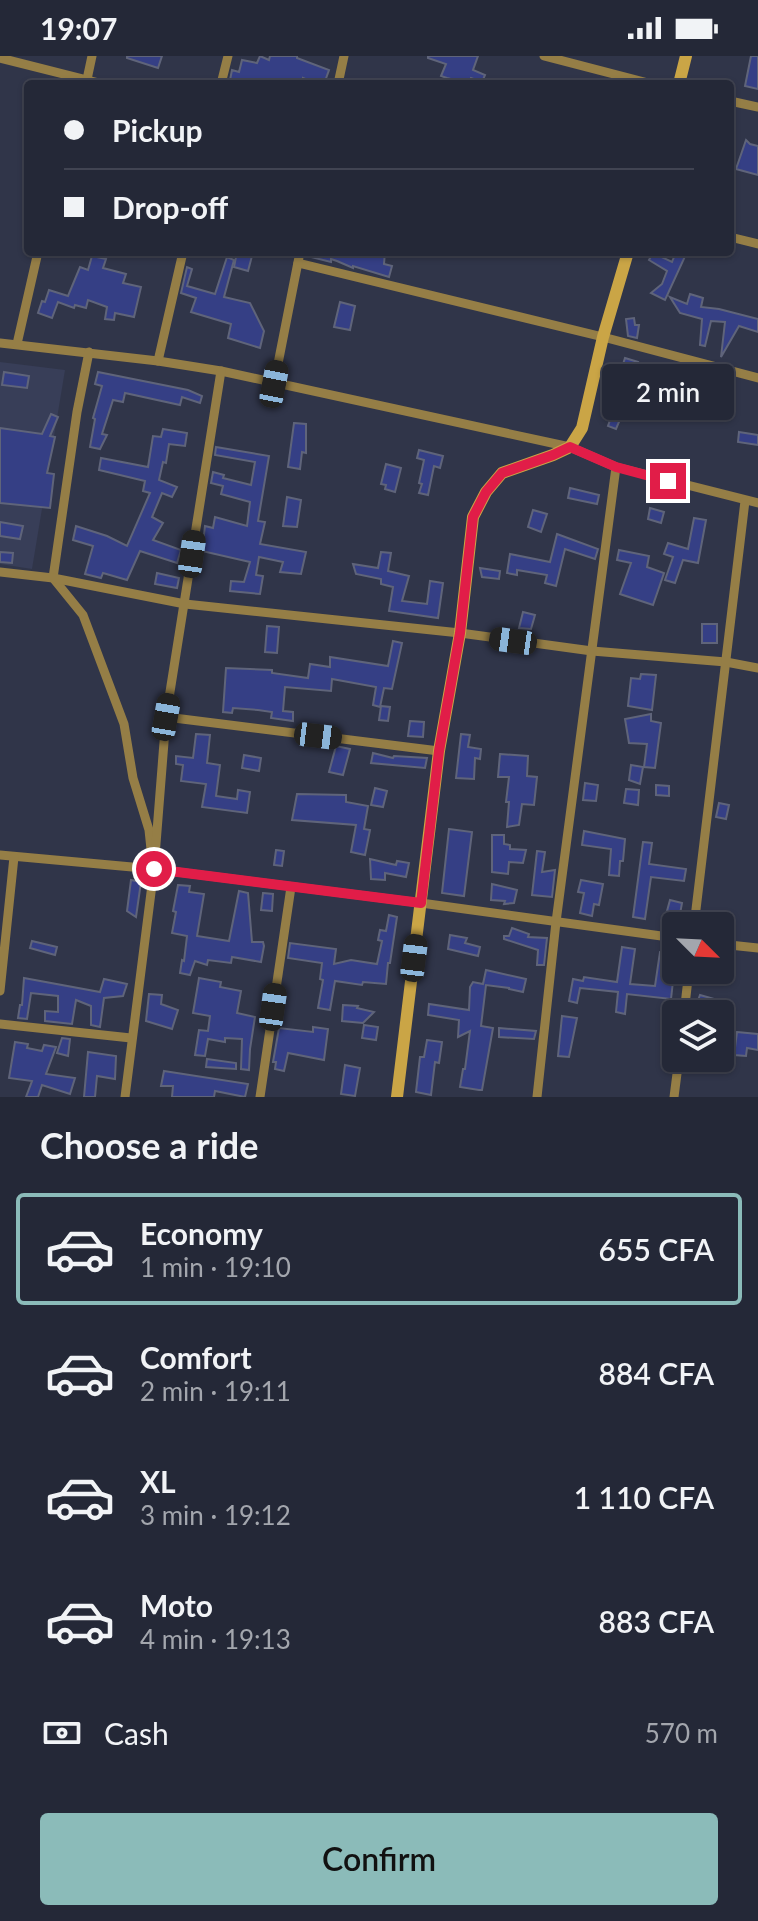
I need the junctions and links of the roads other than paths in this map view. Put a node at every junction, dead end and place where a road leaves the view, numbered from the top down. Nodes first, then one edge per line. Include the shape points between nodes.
1 (92, 56) edge
2 (228, 56) edge
3 (344, 56) edge
4 (544, 56) edge
5 (686, 56) edge
6 (0, 58) edge
7 (79, 80) edge
8 (86, 80) edge
9 (222, 80) edge
10 (339, 80) edge
11 (637, 80) edge
12 (680, 80) edge
13 (734, 102) edge
14 (758, 107) edge
15 (734, 238) edge
16 (758, 244) edge
17 (37, 256) edge
18 (182, 256) edge
19 (299, 256) edge
20 (627, 256) edge
21 (298, 263) junction
22 (603, 337) junction
23 (0, 343) edge
24 (17, 344) junction
25 (89, 352) junction
26 (158, 361) junction
27 (221, 371) junction
28 (758, 378) edge
29 (274, 384) junction
30 (570, 447) junction
31 (616, 467) junction
32 (745, 501) junction
33 (758, 503) edge
34 (0, 572) edge
35 (53, 578) junction
36 (185, 604) junction
37 (460, 633) junction
38 (592, 651) junction
39 (726, 662) junction
40 (758, 668) edge
41 (166, 717) junction
42 (439, 751) junction
43 (0, 855) edge
44 (14, 857) junction
45 (154, 869) junction
46 (291, 887) junction
47 (421, 903) junction
48 (696, 912) edge
49 (556, 922) junction
50 (662, 936) edge
51 (734, 945) edge
52 (758, 948) edge
53 (0, 991) edge
54 (0, 1024) edge
55 (131, 1038) junction
56 (677, 1072) edge
57 (125, 1097) edge
58 (260, 1097) edge
59 (397, 1097) edge
60 (537, 1097) edge
61 (674, 1097) edge

1 - 8 street
2 - 9 street
3 - 10 street
4 - 11 street
5 - 12 street
6 - 7 street
13 - 14 street
15 - 16 street
17 - 24 street
18 - 26 street
19 - 21 street
20 - 22 street
21 - 22 street
21 - 29 street
22 - 28 street
22 - 30 street via 582,428
23 - 24 street
24 - 25 street
25 - 26 street
25 - 35 street
26 - 27 street
27 - 29 street
27 - 36 street
29 - 30 street
30 - 31 street
30 - 37 street via 502,473 486,492 473,517
31 - 32 street
31 - 38 street
32 - 33 street
32 - 39 street
34 - 35 street
35 - 36 street
35 - 45 street via 83,615 124,724
36 - 37 street
36 - 41 street
37 - 38 street
37 - 42 street
38 - 39 street
38 - 49 street
39 - 40 street
39 - 48 street
41 - 42 street
41 - 45 street
42 - 47 street
43 - 44 street
44 - 45 street
44 - 53 street
45 - 46 street
45 - 55 street
46 - 47 street
46 - 58 street
47 - 49 street
47 - 59 street
49 - 50 street
49 - 60 street
51 - 52 street
54 - 55 street
55 - 57 street
56 - 61 street

